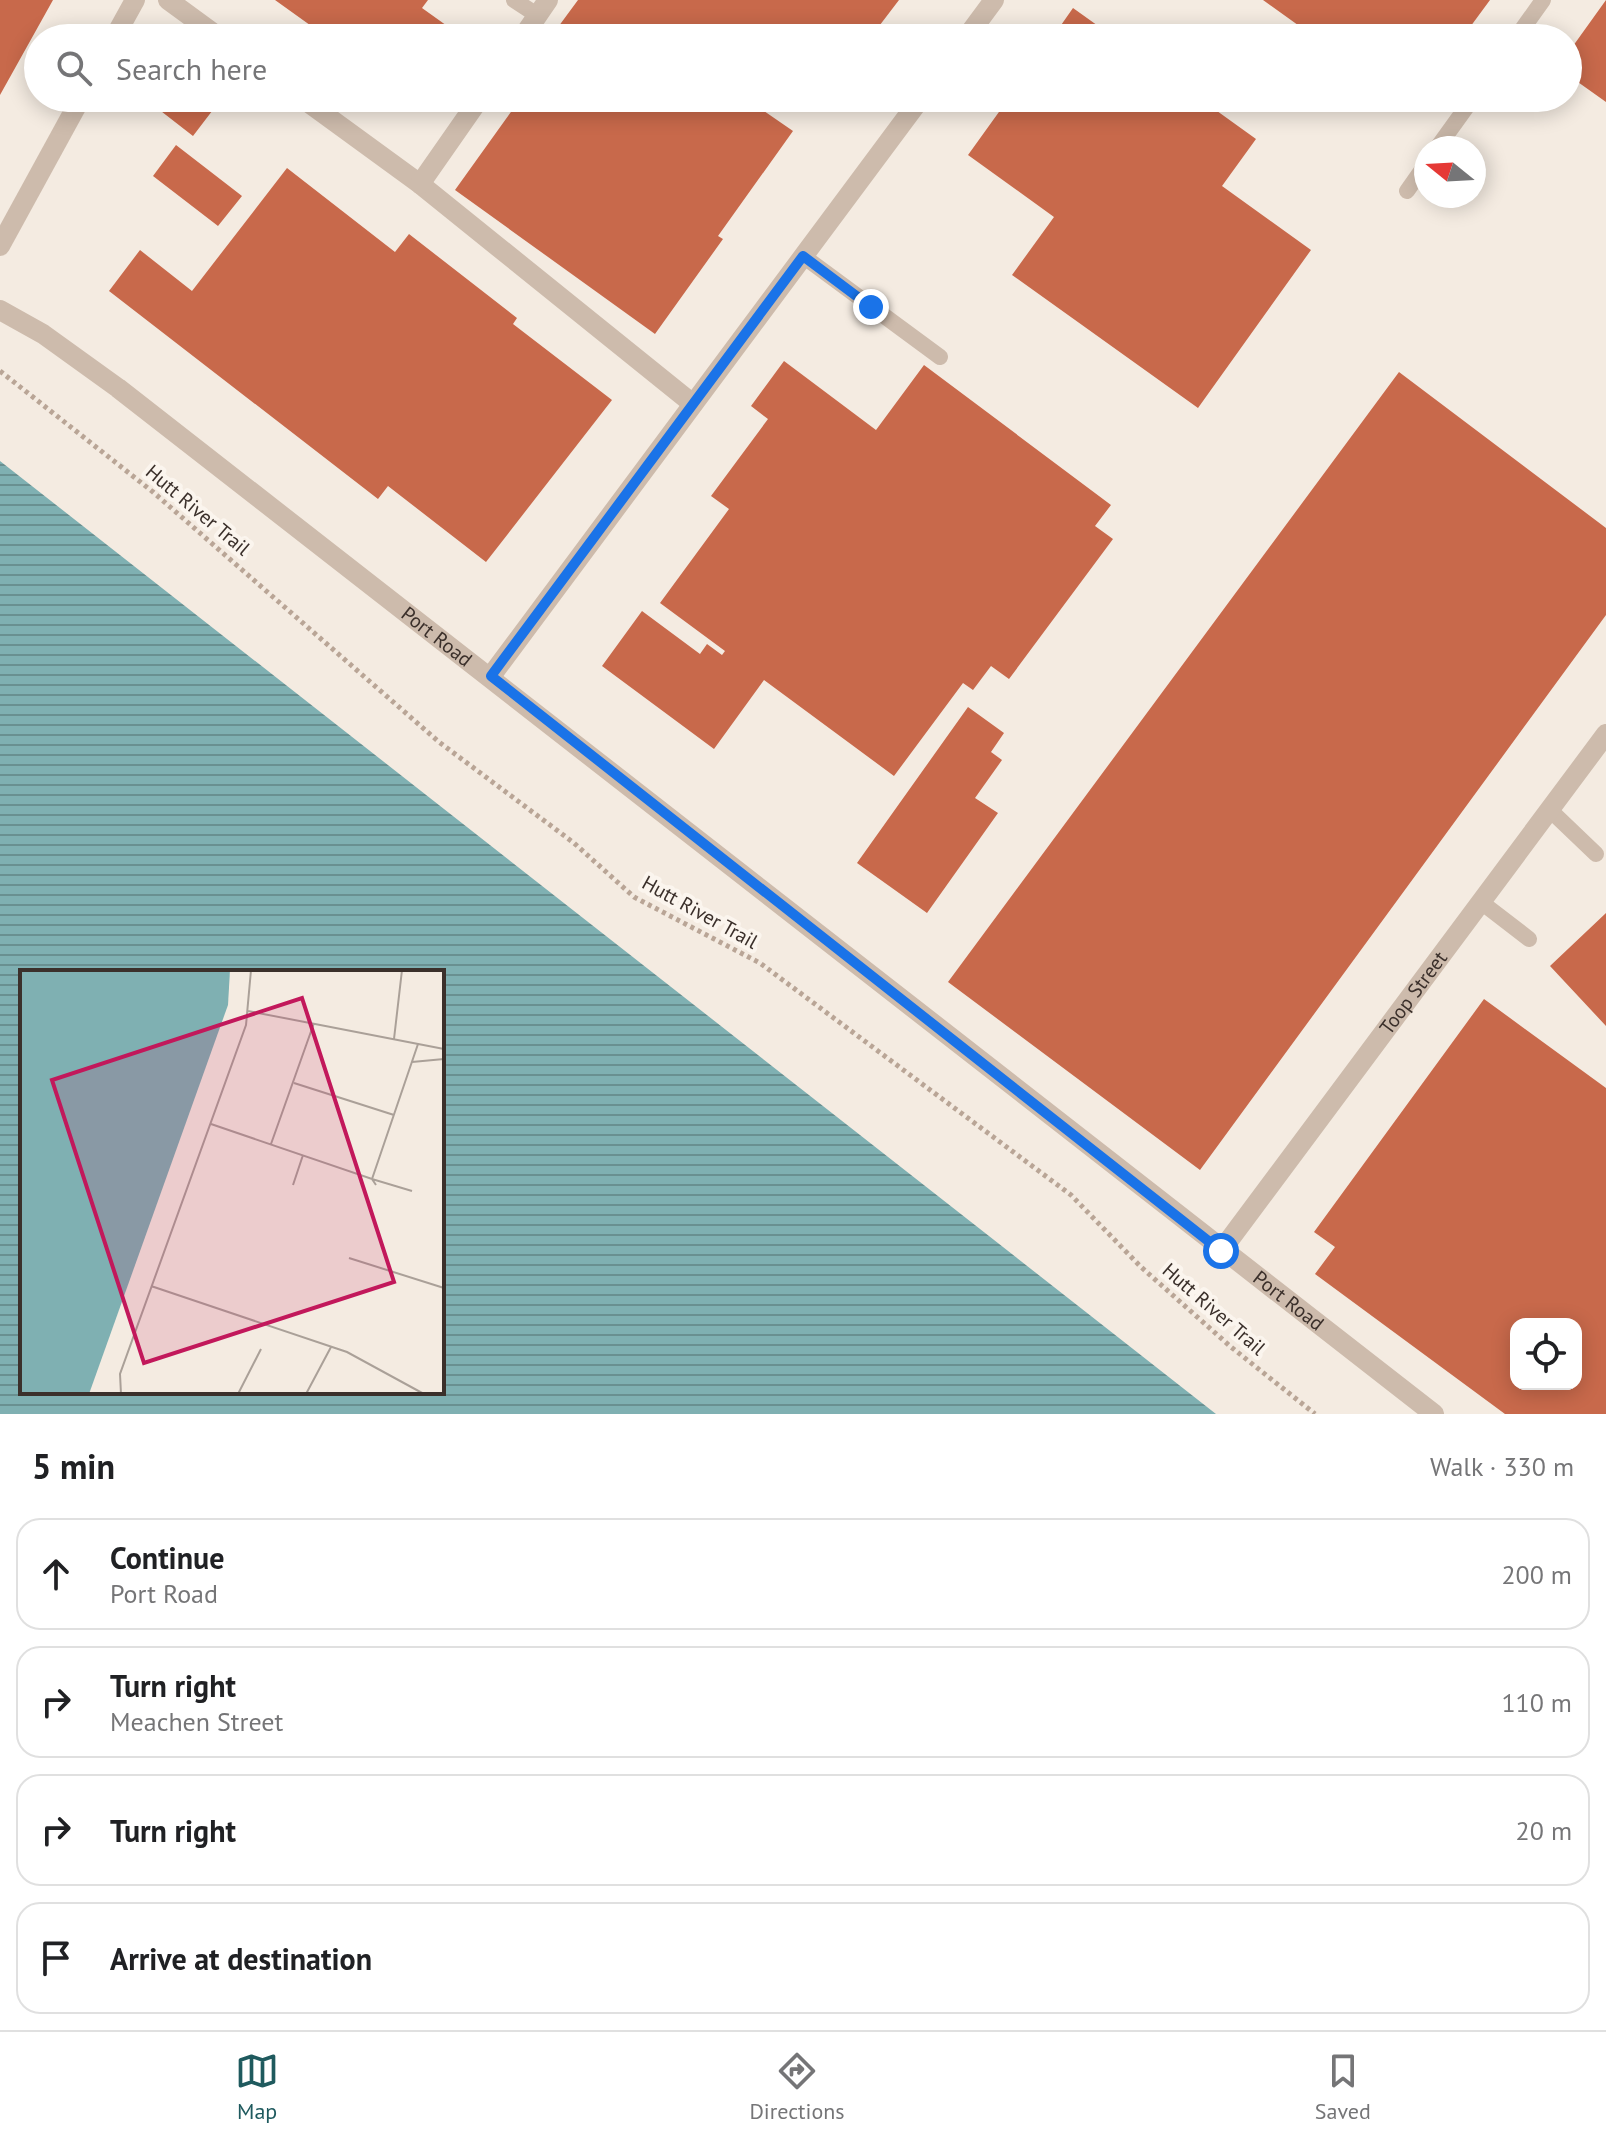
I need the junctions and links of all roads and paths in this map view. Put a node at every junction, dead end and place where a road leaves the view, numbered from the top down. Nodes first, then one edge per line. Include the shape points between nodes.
1 (135, 0) edge
2 (168, 0) edge
3 (514, 0) edge
4 (994, 0) edge
5 (1543, 0) edge
6 (543, 8) edge
7 (122, 24) edge
8 (201, 24) edge
9 (976, 24) edge
10 (1526, 24) edge
11 (73, 112) edge
12 (321, 112) edge
13 (470, 112) edge
14 (911, 112) edge
15 (1463, 112) edge
16 (1446, 136) edge
17 (1414, 181) edge
18 (420, 184) junction
19 (1407, 191) dead end
20 (0, 246) edge
21 (803, 256) junction
22 (0, 310) edge
23 (940, 357) dead end
24 (0, 371) edge
25 (693, 404) junction
26 (491, 676) junction
27 (1606, 734) edge
28 (1550, 810) junction
29 (1596, 854) dead end
30 (1481, 902) junction
31 (1529, 939) dead end
32 (1221, 1251) junction
33 (1315, 1414) edge
34 (1434, 1414) edge

1 - 7 street
2 - 8 street
3 - 6 lane
4 - 9 street
5 - 10 lane
11 - 20 street
12 - 18 street
13 - 18 street
14 - 21 street
15 - 16 lane
17 - 19 lane
18 - 25 street
21 - 23 lane
21 - 25 street
22 - 26 street, Port Road via 85,363
24 - 33 path, Hutt River Trail via 153,492 439,742 574,843 634,897 760,963 1071,1195 1141,1267
25 - 26 street
26 - 32 street, Port Road
27 - 28 street, Toop Street
28 - 29 lane
28 - 30 street, Toop Street
30 - 31 lane
30 - 32 street, Toop Street
32 - 34 street, Port Road

